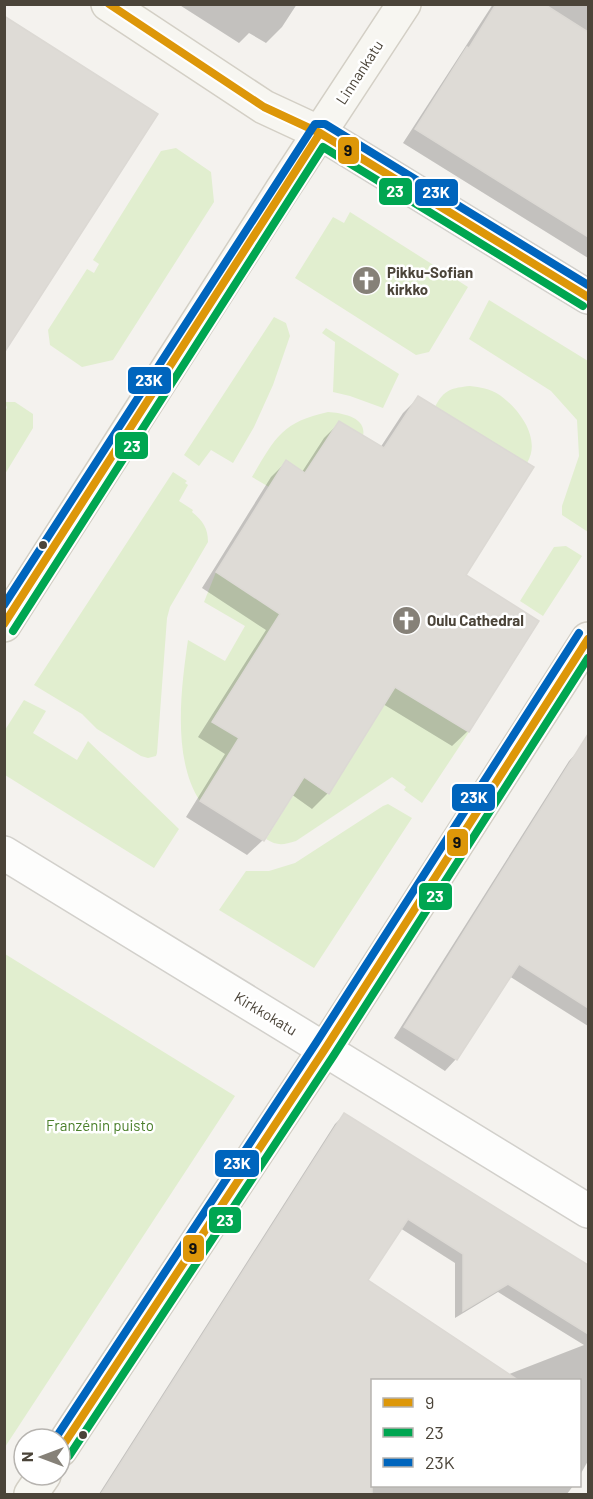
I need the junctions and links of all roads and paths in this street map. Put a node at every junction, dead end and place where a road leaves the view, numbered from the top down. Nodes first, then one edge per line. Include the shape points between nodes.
1 (108, 4) edge
2 (404, 4) edge
3 (320, 133) junction
4 (588, 297) edge
5 (4, 626) edge
6 (588, 639) edge
7 (4, 853) edge
8 (325, 1049) junction
9 (588, 1211) edge
10 (72, 1432) edge

1 - 3 main road via 264,107
2 - 3 main road, Linnankatu
3 - 4 street
3 - 5 main road, Linnankatu
6 - 8 main road
7 - 8 street, Kirkkokatu
8 - 9 street, Kirkkokatu
8 - 10 main road

